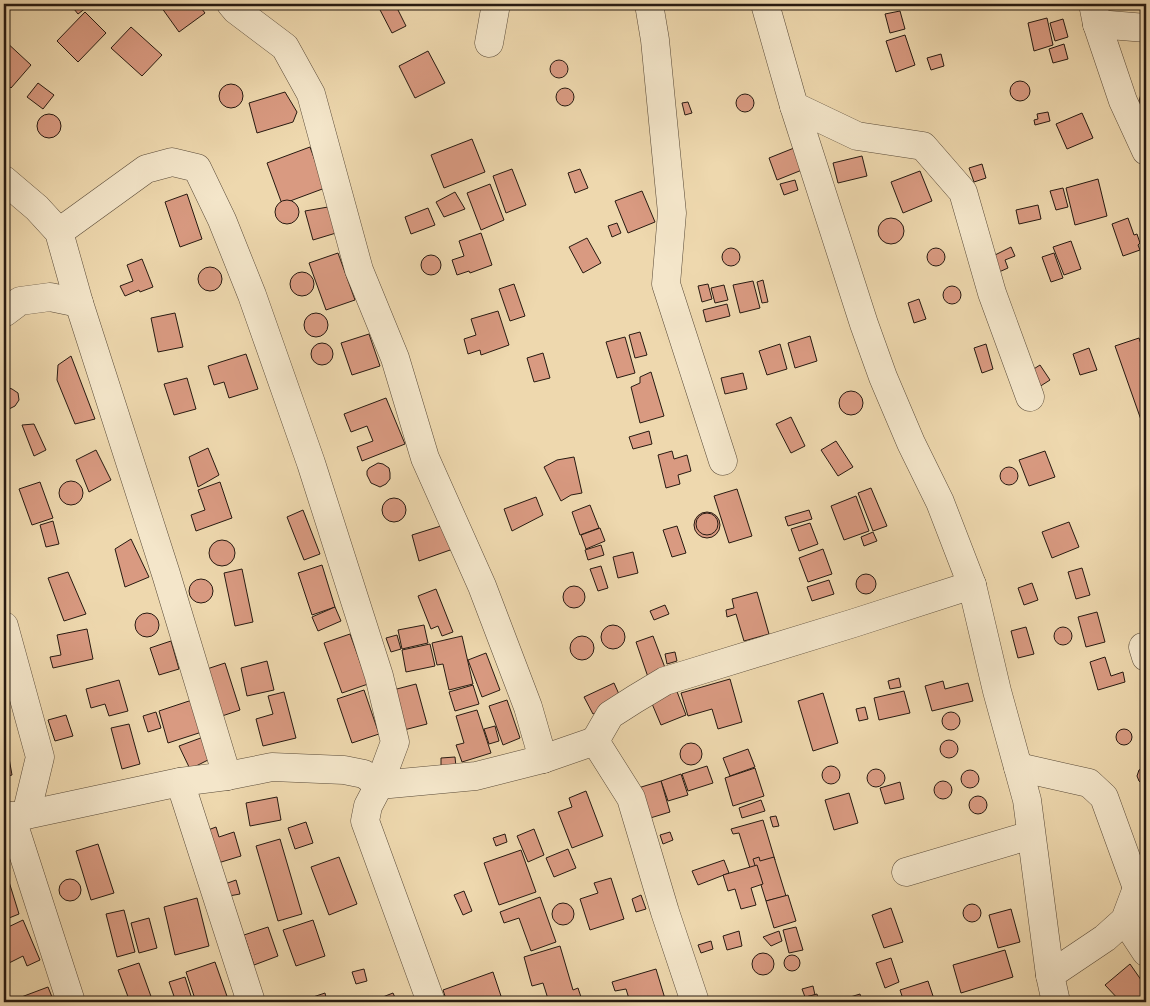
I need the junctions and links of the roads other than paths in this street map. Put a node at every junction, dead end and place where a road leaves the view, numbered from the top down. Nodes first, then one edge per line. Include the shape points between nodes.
1 (231, 4) edge
2 (496, 4) edge
3 (649, 4) edge
4 (765, 4) edge
5 (1095, 14) edge
6 (1146, 28) edge
7 (489, 43) dead end
8 (794, 106) junction
9 (1146, 151) edge
10 (4, 180) edge
11 (59, 232) junction
12 (79, 303) junction
13 (4, 312) edge
14 (1030, 397) dead end
15 (723, 461) dead end
16 (972, 584) junction
17 (4, 626) edge
18 (595, 741) junction
19 (543, 759) junction
20 (1018, 767) junction
21 (227, 776) junction
22 (180, 782) junction
23 (380, 785) junction
24 (14, 816) edge
25 (1031, 835) junction
26 (906, 872) dead end
27 (1142, 881) edge
28 (1125, 920) junction
29 (1146, 952) edge
30 (1050, 975) junction
31 (71, 1002) edge
32 (250, 1002) edge
33 (431, 1002) edge
34 (695, 1002) edge
35 (1056, 1002) edge

1 - 19 street via 285,47 311,94 359,270 396,358 425,458 482,586 528,707
2 - 7 street
3 - 15 street via 672,213 666,284
4 - 8 street
5 - 6 street
5 - 9 street via 1123,101
8 - 14 street via 857,136 923,146 963,192 992,293
8 - 16 street via 883,377 940,502
10 - 11 street
11 - 12 street
11 - 23 street via 146,169 172,162 197,168 252,295 311,463 379,676 395,742
12 - 13 street via 50,297 20,301
12 - 21 street
16 - 18 street via 665,680 610,715
16 - 20 street
17 - 24 street via 40,757
18 - 19 street
18 - 34 street via 631,798
19 - 23 street via 476,776
20 - 25 street via 1027,800
20 - 27 street via 1090,783 1104,797
21 - 22 street
21 - 23 street via 272,767 344,770 364,774
22 - 24 street
22 - 32 street
23 - 33 street via 368,806 365,820
24 - 31 street
25 - 26 street
25 - 30 street
27 - 28 street
28 - 29 street
28 - 30 street via 1105,938
30 - 35 street

